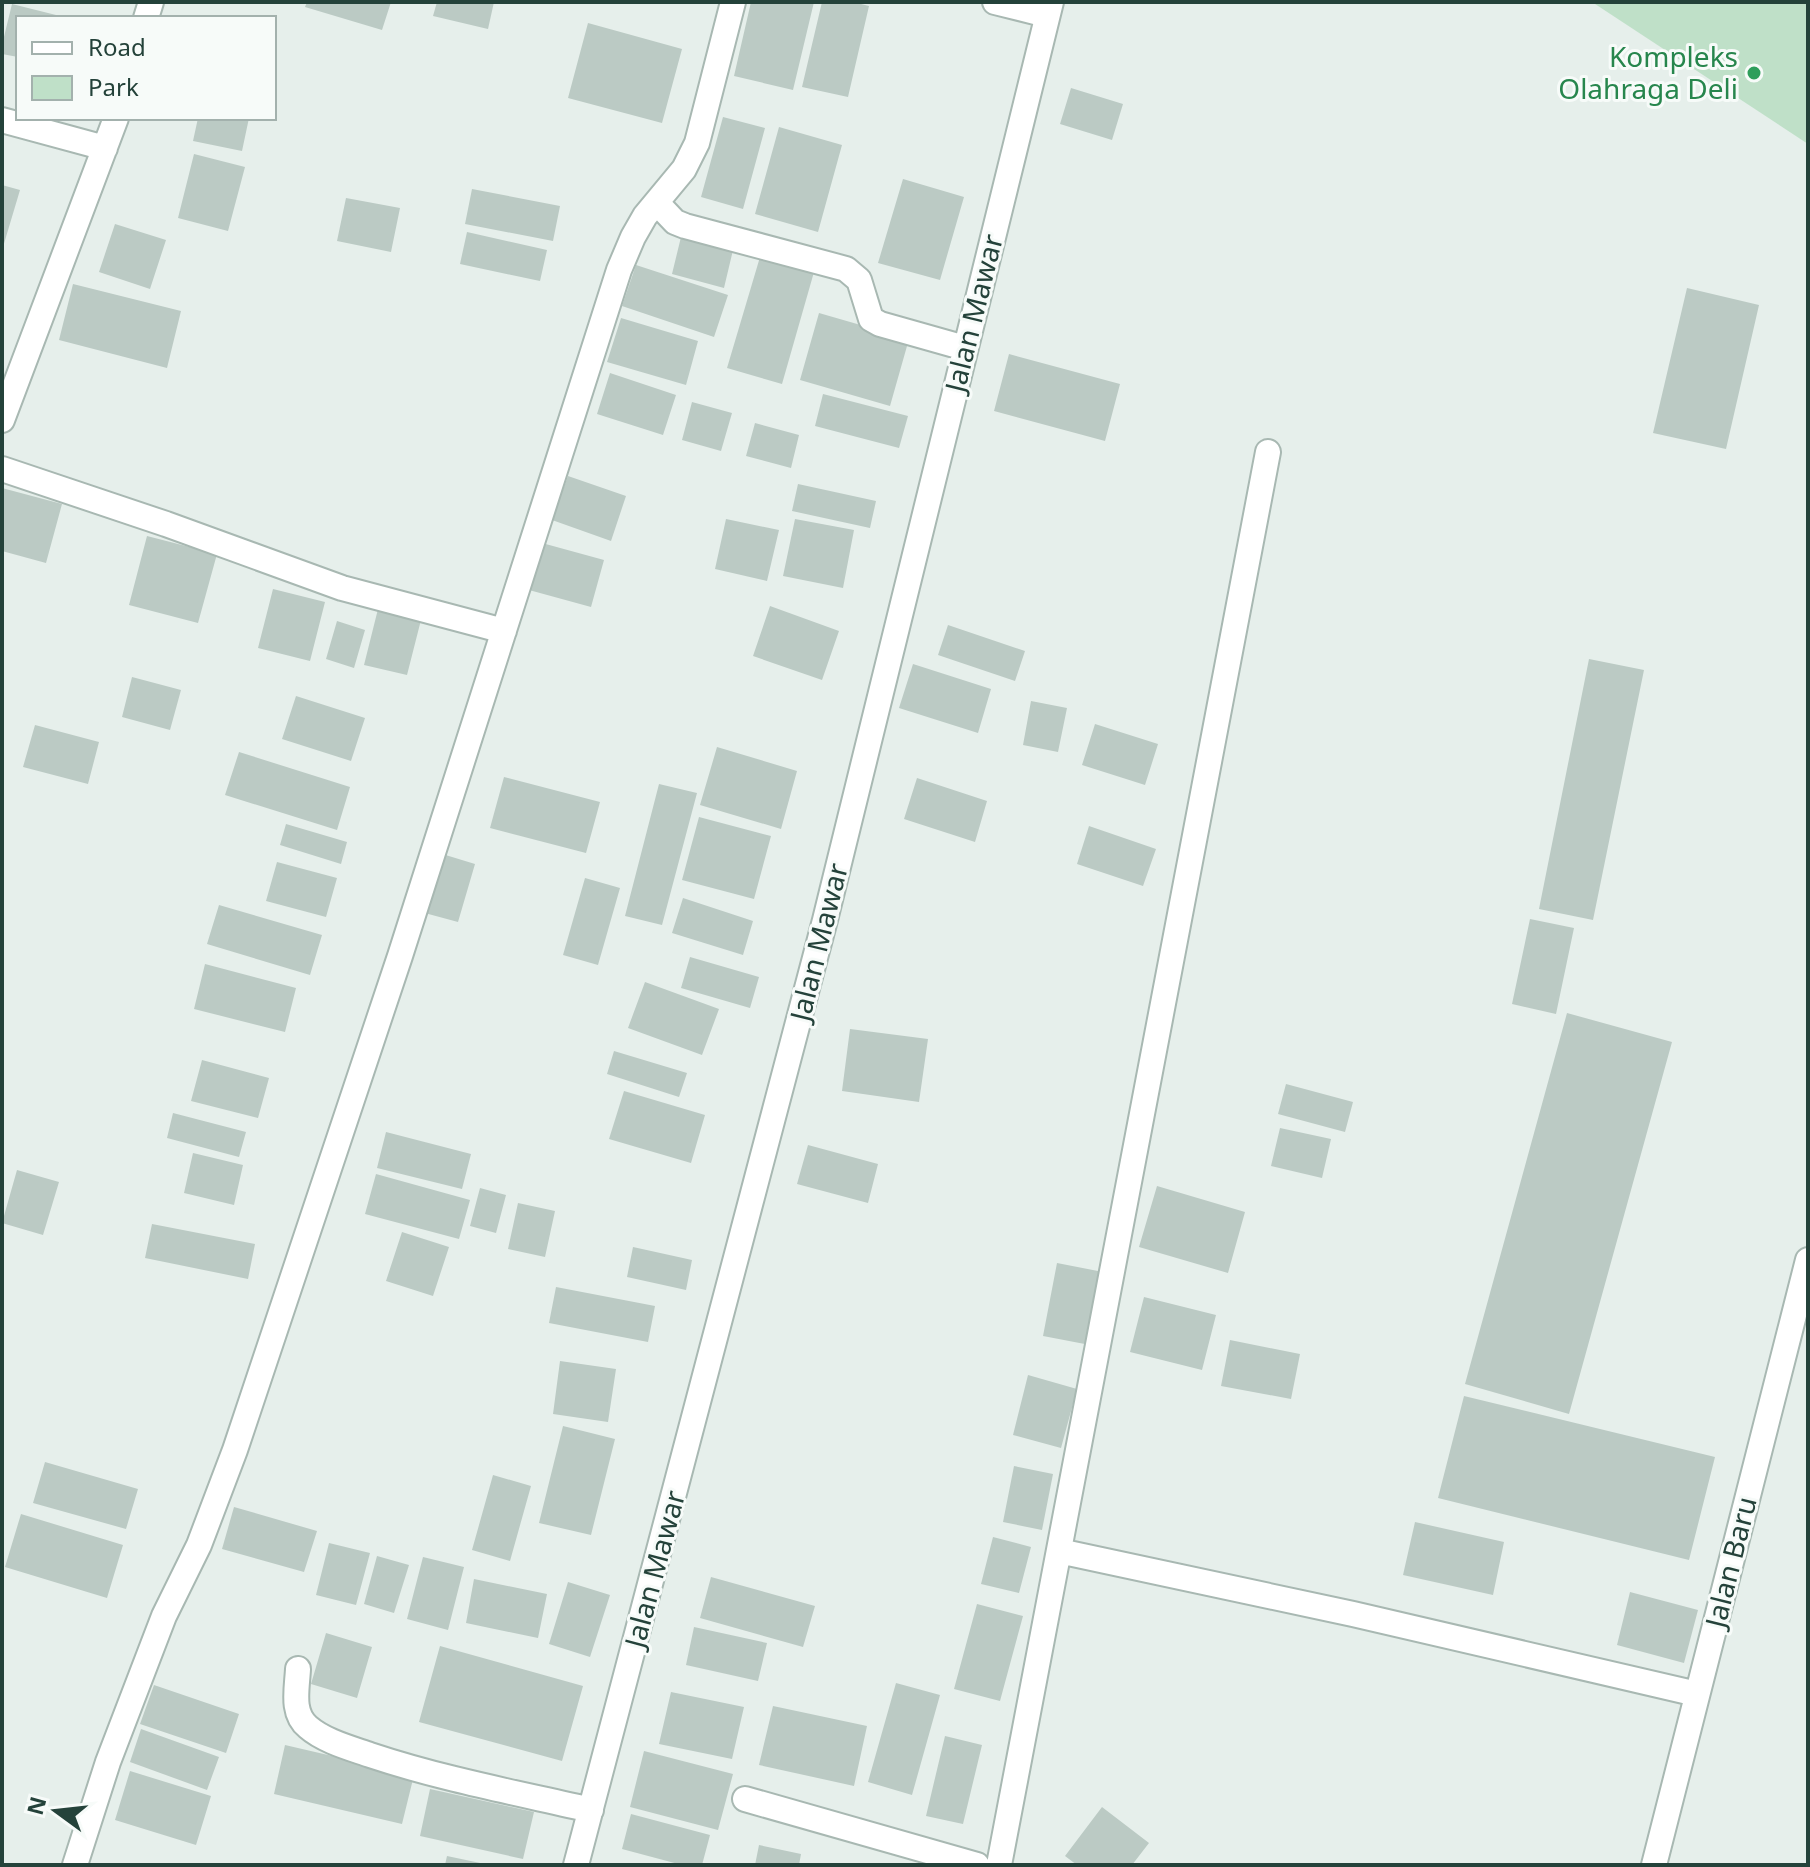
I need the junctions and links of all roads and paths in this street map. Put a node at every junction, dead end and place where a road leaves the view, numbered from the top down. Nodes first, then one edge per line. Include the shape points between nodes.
1 (733, 2) edge
2 (995, 2) edge
3 (1049, 8) edge
4 (2, 120) edge
5 (115, 120) edge
6 (105, 148) junction
7 (657, 203) junction
8 (965, 348) junction
9 (2, 420) edge
10 (1268, 452) dead end
11 (2, 469) edge
12 (504, 631) junction
13 (1808, 1260) edge
14 (1059, 1551) junction
15 (298, 1669) dead end
16 (1697, 1694) junction
17 (745, 1799) dead end
18 (591, 1810) junction
19 (75, 1865) edge
20 (576, 1865) edge
21 (977, 1865) edge
22 (999, 1865) edge
23 (1654, 1865) edge

1 - 7 street via 697,143
2 - 3 street
3 - 8 street, Jalan Mawar
4 - 6 street
5 - 6 street
6 - 9 street
7 - 8 street via 685,226 846,269 859,280 871,319
7 - 12 street via 633,237 619,270
8 - 18 street, Jalan Mawar via 825,920
10 - 14 street
11 - 12 street via 342,588
12 - 19 street via 235,1450 199,1545 164,1616
13 - 16 street, Jalan Baru
14 - 16 street
14 - 22 street
15 - 18 street via 297,1712 321,1736 413,1770
16 - 23 street, Jalan Baru
17 - 21 street
18 - 20 street, Jalan Mawar

